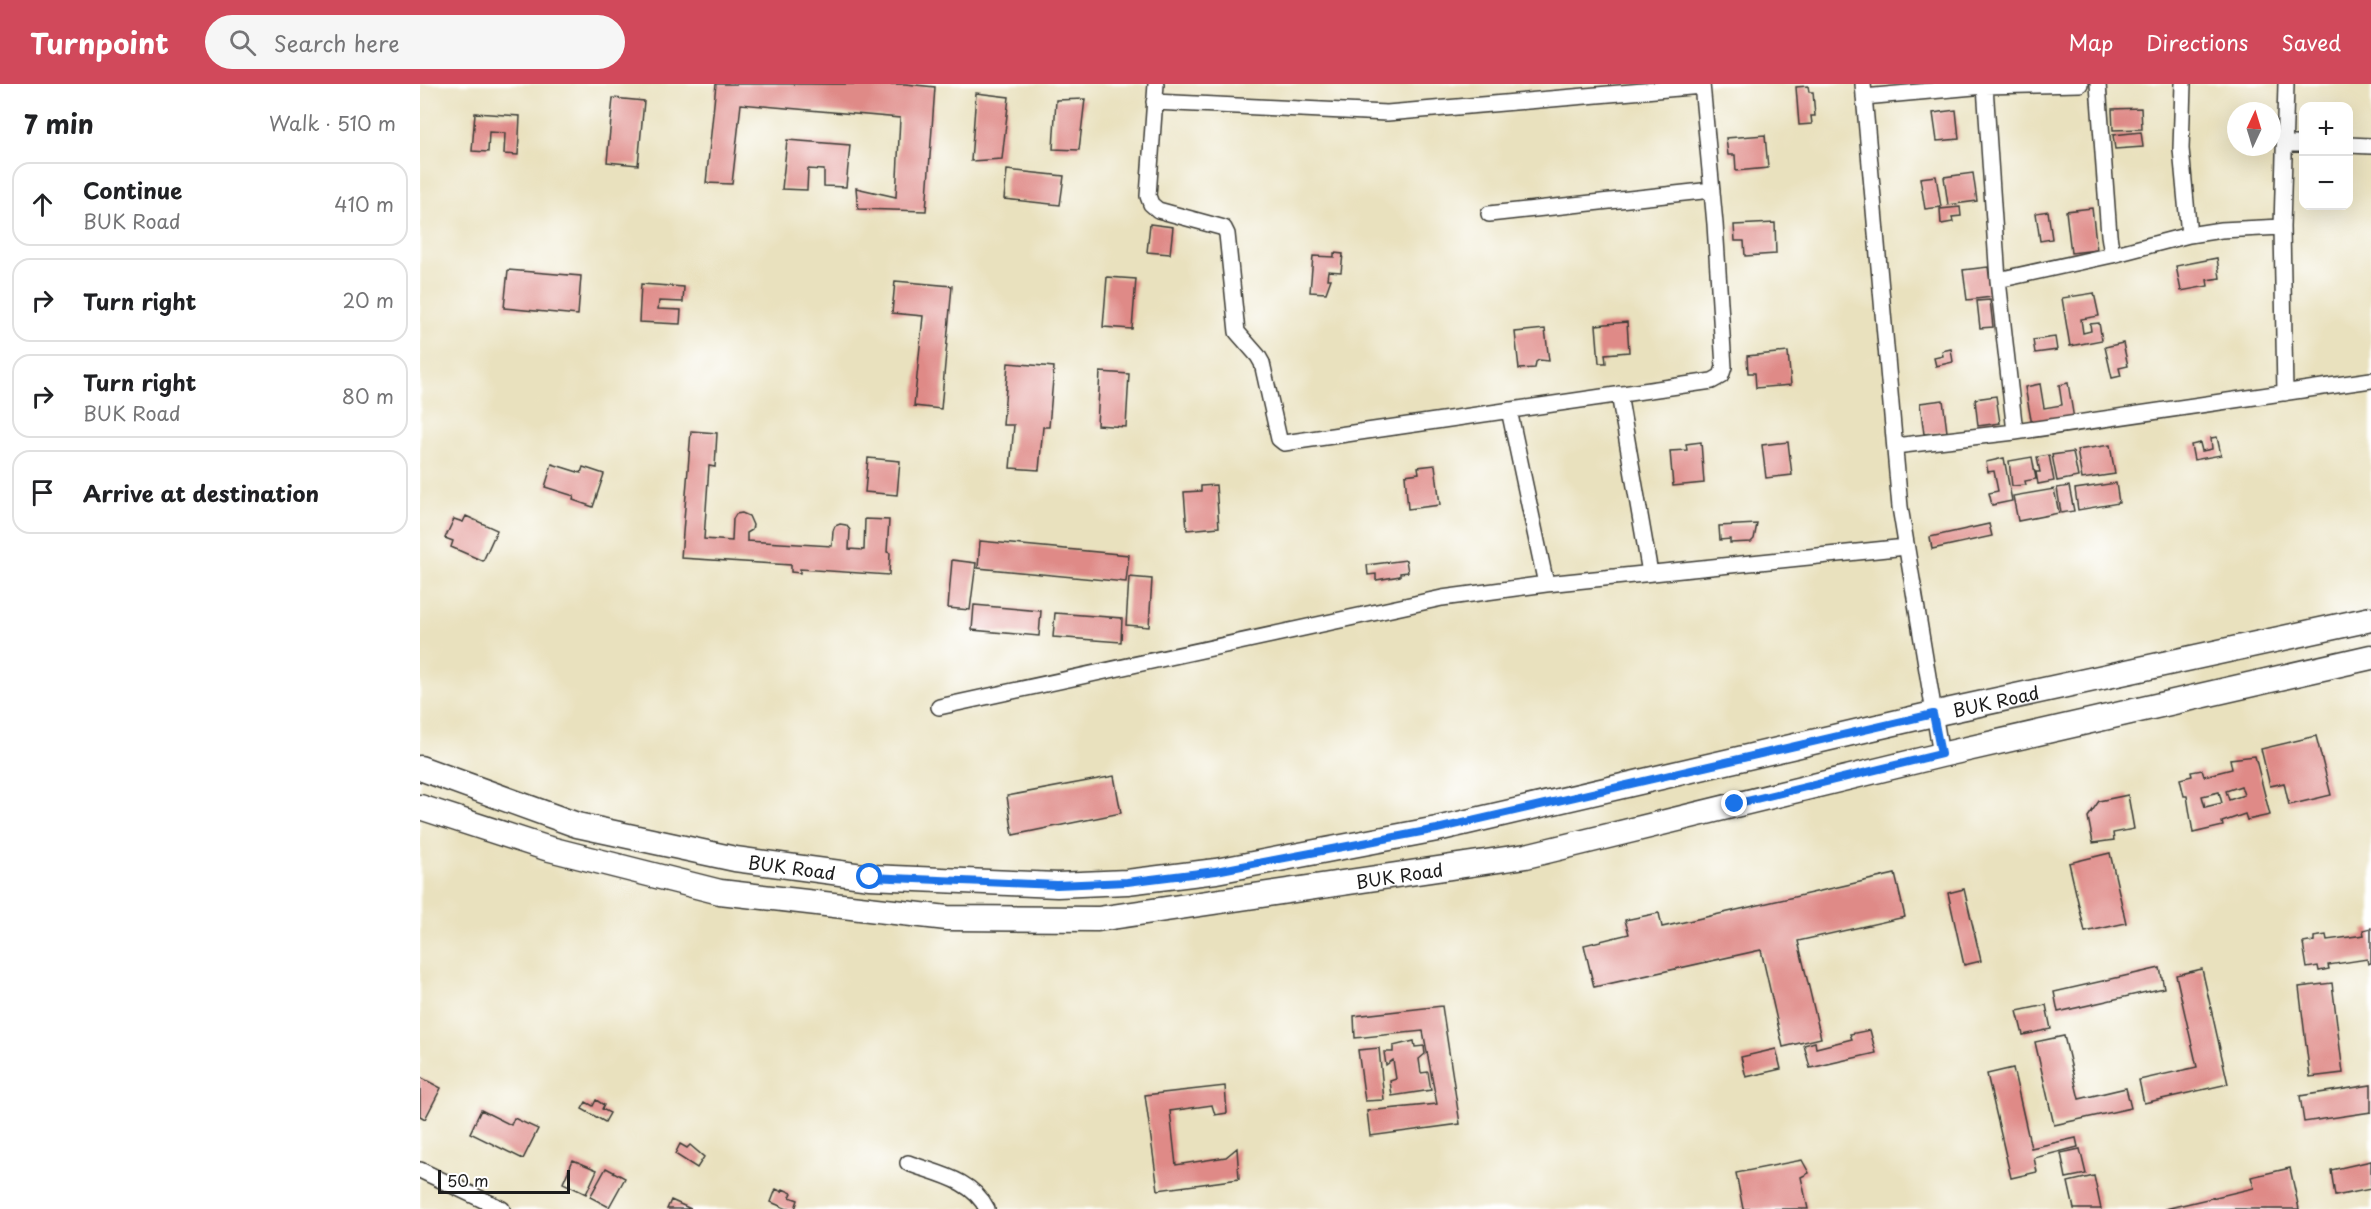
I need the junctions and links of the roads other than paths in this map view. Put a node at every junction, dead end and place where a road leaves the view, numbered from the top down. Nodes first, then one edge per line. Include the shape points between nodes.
1 (1156, 84) edge
2 (2080, 84) edge
3 (2098, 84) edge
4 (2183, 84) edge
5 (2286, 84) edge
6 (1702, 85) edge
7 (1985, 86) junction
8 (1864, 90) edge
9 (1154, 102) junction
10 (2286, 144) junction
11 (2299, 144) edge
12 (2353, 145) edge
13 (2371, 146) edge
14 (1712, 190) junction
15 (1489, 214) dead end
16 (2282, 227) junction
17 (2189, 235) junction
18 (2112, 255) junction
19 (1998, 280) junction
20 (2371, 380) edge
21 (2285, 393) junction
22 (1619, 394) junction
23 (1509, 410) junction
24 (2015, 432) junction
25 (1895, 446) junction
26 (1906, 547) junction
27 (1650, 573) junction
28 (1546, 584) junction
29 (2371, 619) edge
30 (2371, 657) edge
31 (939, 707) dead end
32 (1933, 714) junction
33 (1941, 754) junction
34 (420, 768) edge
35 (420, 807) edge
36 (908, 1163) dead end
37 (420, 1170) edge
38 (502, 1209) edge
39 (987, 1209) edge

1 - 9 street
2 - 7 street
3 - 18 street
4 - 17 street via 2181,149
5 - 10 street
6 - 9 street via 1387,112
6 - 14 street
7 - 8 street
7 - 19 street
8 - 25 street
9 - 23 street via 1148,196 1158,210 1224,228 1237,332 1262,363 1279,439 1284,443
10 - 11 street
10 - 16 street
12 - 13 street
14 - 15 street
14 - 22 street via 1724,367 1720,376 1712,381
16 - 17 street
16 - 21 street
17 - 18 street
18 - 19 street
19 - 24 street
20 - 21 street
21 - 24 street
22 - 23 street
22 - 27 street
23 - 28 street
24 - 25 street
25 - 26 street
26 - 27 street
26 - 32 street
27 - 28 street
28 - 31 street via 1442,598
29 - 32 main road, BUK Road
30 - 33 main road, BUK Road
32 - 33 street
32 - 34 main road, BUK Road via 1437,829 1216,871 1127,882 1057,885 870,877 735,859 577,825
33 - 35 main road, BUK Road via 1526,856 1098,919 947,918 720,892 546,848
36 - 39 street via 962,1182 973,1189
37 - 38 street

